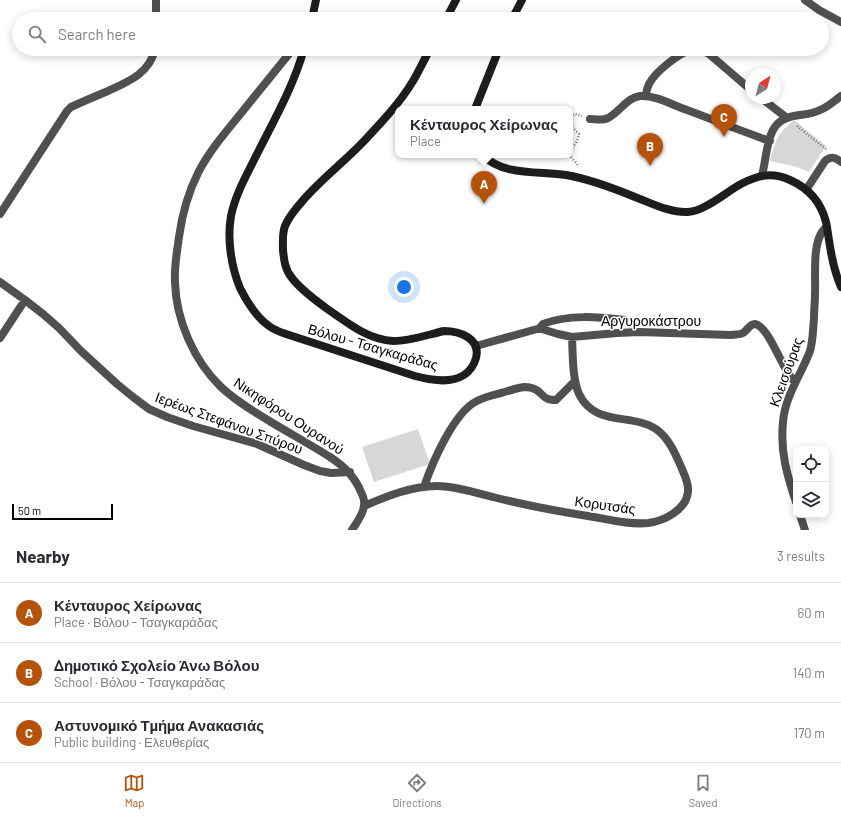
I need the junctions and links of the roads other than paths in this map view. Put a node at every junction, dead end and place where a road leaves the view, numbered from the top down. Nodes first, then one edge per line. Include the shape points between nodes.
1 (156, 0) edge
2 (316, 0) edge
3 (456, 0) edge
4 (522, 0) edge
5 (805, 0) edge
6 (156, 12) edge
7 (313, 12) edge
8 (450, 12) edge
9 (516, 12) edge
10 (823, 12) edge
11 (829, 15) edge
12 (841, 22) edge
13 (153, 56) edge
14 (287, 56) edge
15 (302, 56) edge
16 (426, 56) edge
17 (496, 56) edge
18 (680, 56) edge
19 (711, 56) edge
20 (745, 85) edge
21 (646, 96) junction
22 (841, 96) edge
23 (769, 104) edge
24 (395, 106) edge
25 (395, 106) edge
26 (476, 106) edge
27 (590, 118) dead end
28 (787, 118) junction
29 (770, 140) junction
30 (485, 158) edge
31 (841, 162) edge
32 (762, 175) junction
33 (806, 190) junction
34 (0, 214) edge
35 (827, 228) junction
36 (0, 282) edge
37 (841, 287) edge
38 (25, 300) junction
39 (625, 320) dead end
40 (539, 329) junction
41 (572, 337) junction
42 (0, 338) edge
43 (476, 346) junction
44 (575, 381) junction
45 (795, 382) junction
46 (350, 472) junction
47 (424, 487) junction
48 (793, 492) edge
49 (364, 506) junction
50 (801, 518) edge
51 (352, 530) edge
52 (805, 530) edge

1 - 6 street
2 - 7 main road
3 - 8 main road
4 - 9 main road
5 - 10 street
11 - 12 street
13 - 34 street via 146,68 134,78 67,111
14 - 46 street, Νικηφόρου Ουρανού via 225,133 198,174 186,202 180,229 175,282 178,304 182,324 191,345 208,373 222,388 256,413 340,463
15 - 43 main road, Βόλου - Τσαγκαράδας via 284,101 244,180 233,208 230,247 234,271 245,297 259,318 277,331 434,380 449,380 463,376 475,361
16 - 24 main road, Βόλου - Τσαγκαράδας via 413,82
17 - 26 main road
18 - 21 street via 657,73 650,82
19 - 20 street
21 - 27 street via 631,99 603,120
21 - 29 street
22 - 28 street via 820,111
23 - 28 street
25 - 43 main road, Βόλου - Τσαγκαράδας via 292,213 285,226 282,242 287,270 291,278 310,296 372,336 385,340 399,340 450,331 466,336
28 - 29 street via 776,125
29 - 32 street
30 - 32 main road via 505,168 574,176 596,182 680,212 694,211 742,183
31 - 33 street via 831,158 823,163
32 - 33 main road via 785,178
33 - 35 main road via 819,203
35 - 37 main road via 834,267
35 - 45 street, Κλεισούρας via 820,234 816,253 812,342
36 - 38 street, Ιερέως Στεφάνου Σπύρου
38 - 42 street
38 - 46 street, Ιερέως Στεφάνου Σπύρου via 117,384 149,409 193,426 257,444 320,471
39 - 40 street via 560,319 543,324
40 - 41 street, Αργυροκάστρου
40 - 43 street, Αργυροκάστρου
41 - 44 street, Κορυτσάς
41 - 45 street, Αργυροκάστρου via 640,332 739,334 757,324 762,327
44 - 47 street via 556,400 546,399 538,391 524,387 470,405 450,431
44 - 47 street, Κορυτσάς via 585,402 596,411 607,416 645,424 665,438 688,485 685,500 671,515 648,523 625,522 457,489
45 - 48 street, Κλεισούρας via 785,410 782,443 785,466
46 - 49 street, Νικηφόρου Ουρανού via 360,488
47 - 49 street, Κορυτσάς
49 - 51 street
50 - 52 street

